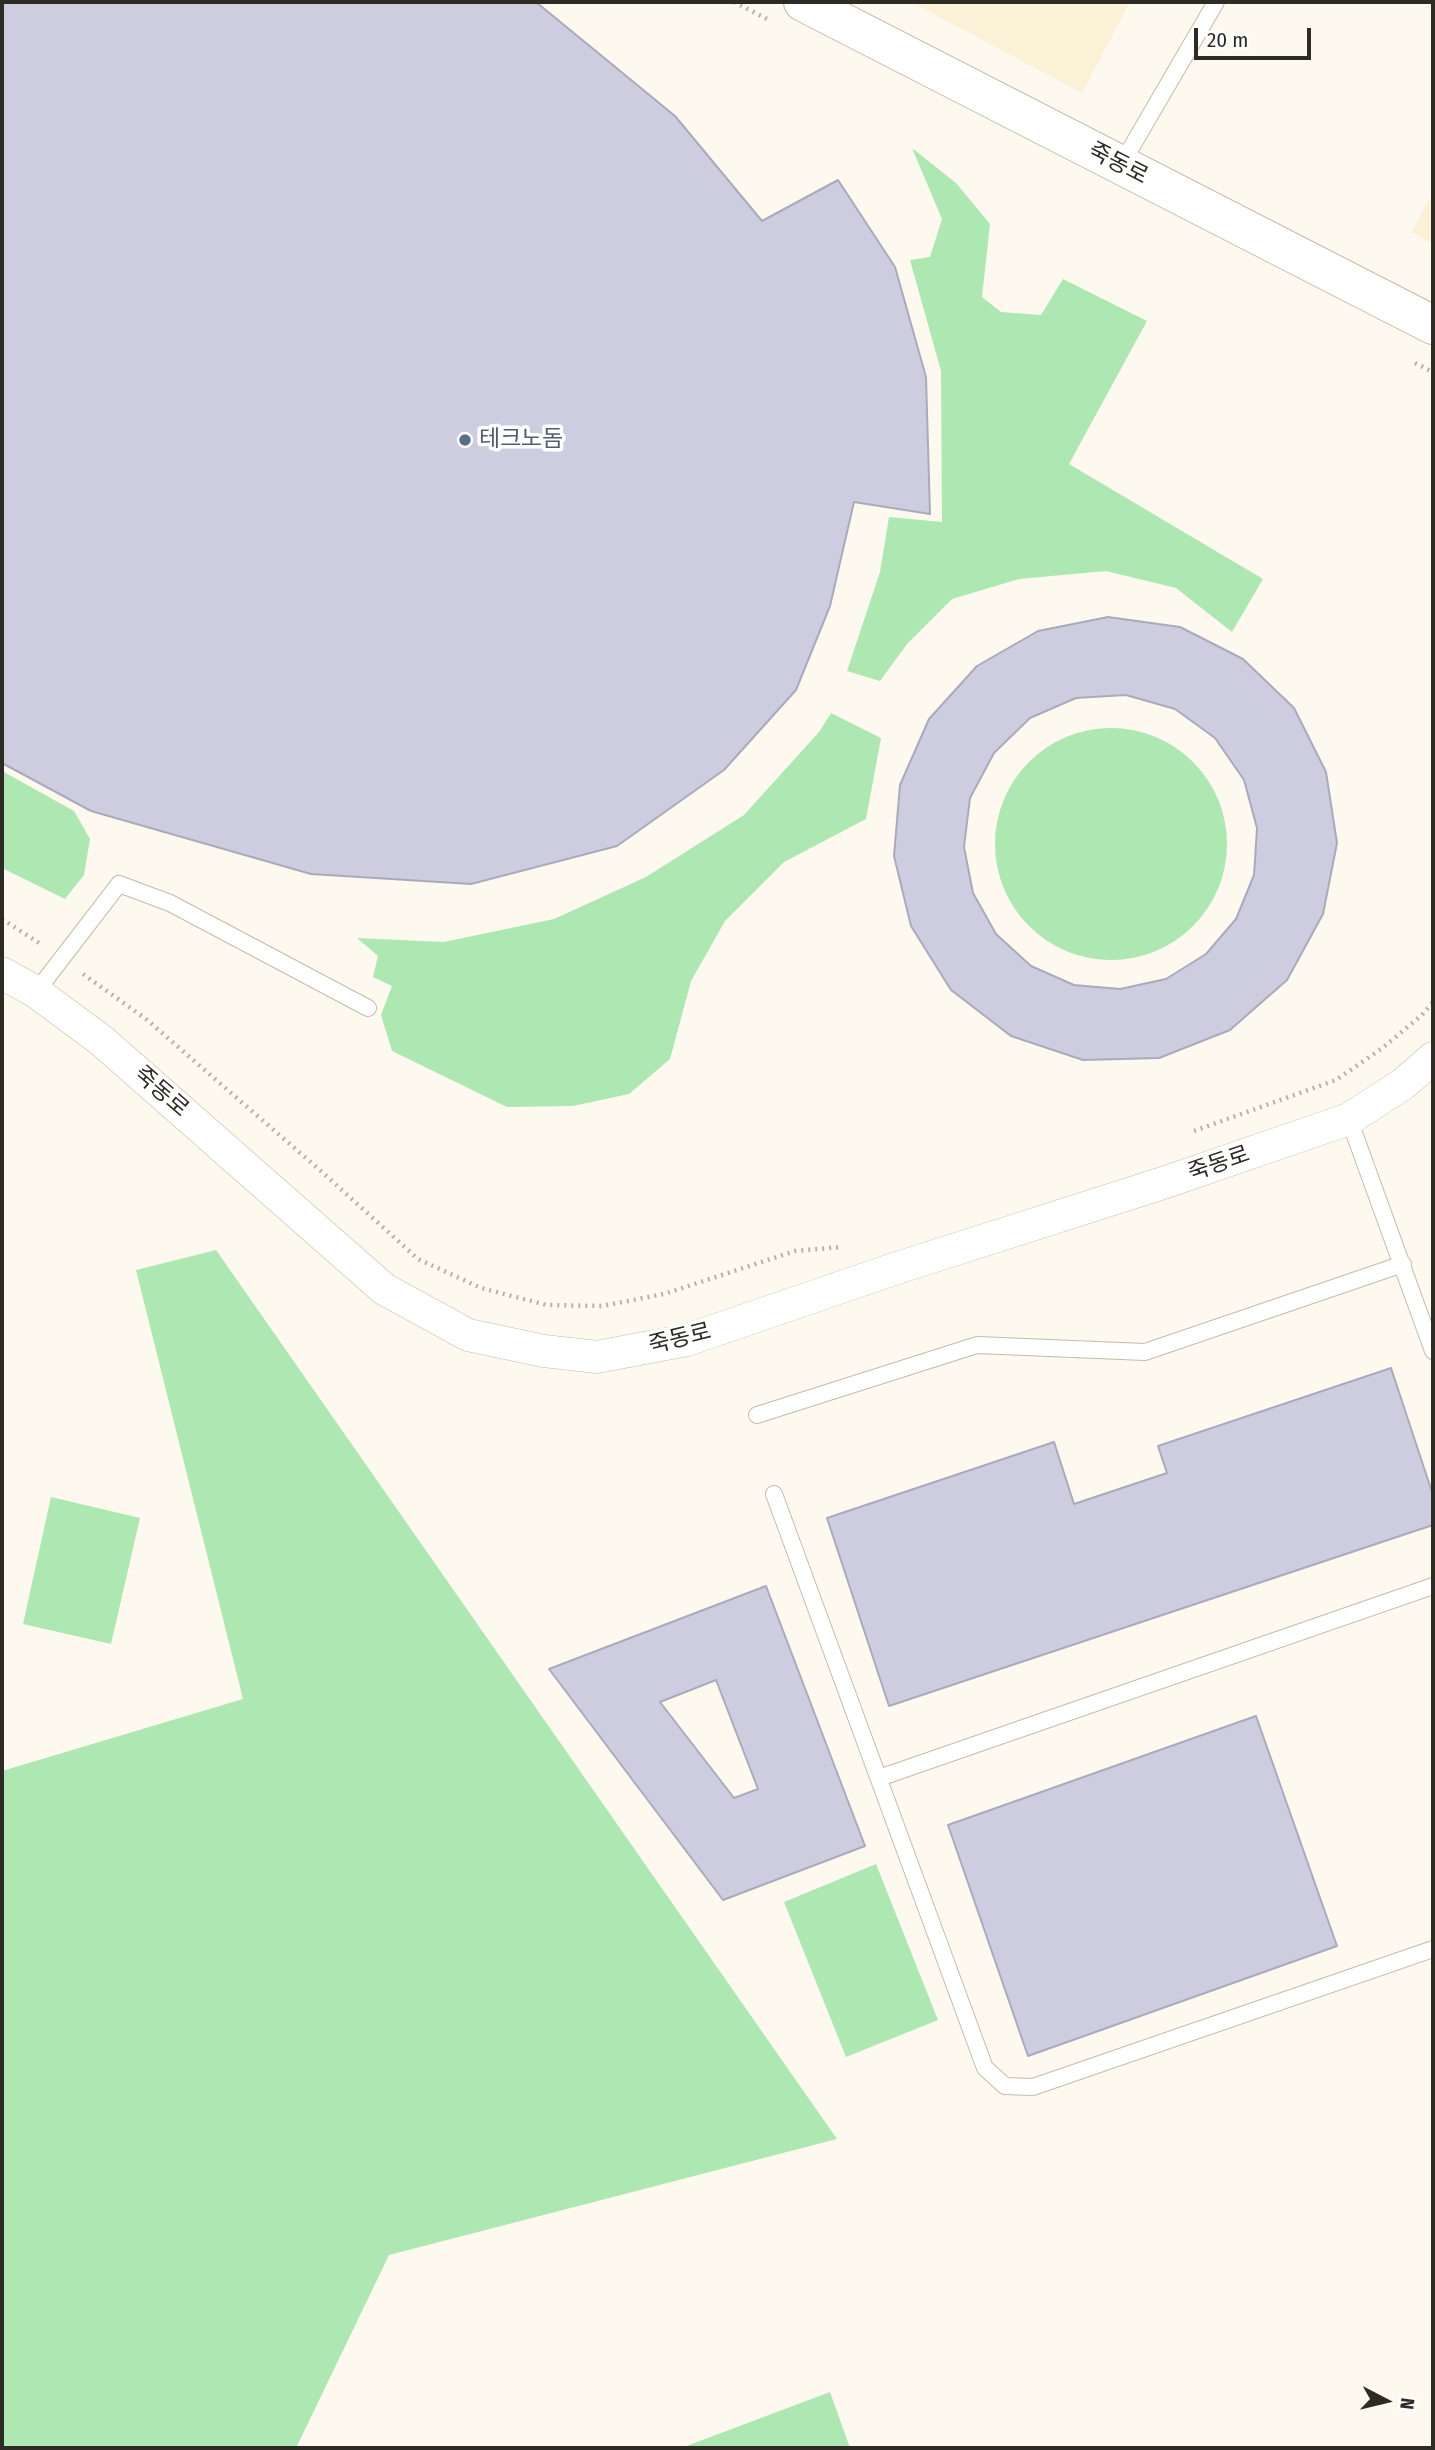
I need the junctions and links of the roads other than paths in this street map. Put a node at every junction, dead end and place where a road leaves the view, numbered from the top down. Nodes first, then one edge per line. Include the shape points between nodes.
1 (803, 2) edge
2 (1216, 2) edge
3 (1121, 165) junction
4 (1433, 325) edge
5 (2, 973) edge
6 (36, 992) junction
7 (368, 1008) dead end
8 (1433, 1058) edge
9 (1349, 1119) junction
10 (1403, 1264) junction
11 (1433, 1351) edge
12 (757, 1415) dead end
13 (774, 1494) dead end
14 (1433, 1586) edge
15 (879, 1778) junction
16 (1433, 1949) edge

1 - 3 street, 죽동로
2 - 3 lane
3 - 4 street, 죽동로
5 - 6 street, 죽동로
6 - 7 lane via 119,884 170,903
6 - 9 street, 죽동로 via 102,1041 384,1289 468,1335 597,1357 687,1340
8 - 9 street, 죽동로 via 1404,1084
9 - 10 lane
10 - 11 lane
10 - 12 lane via 1144,1352 977,1345
13 - 15 lane
14 - 15 lane
15 - 16 lane via 985,2068 1005,2085 1033,2087

